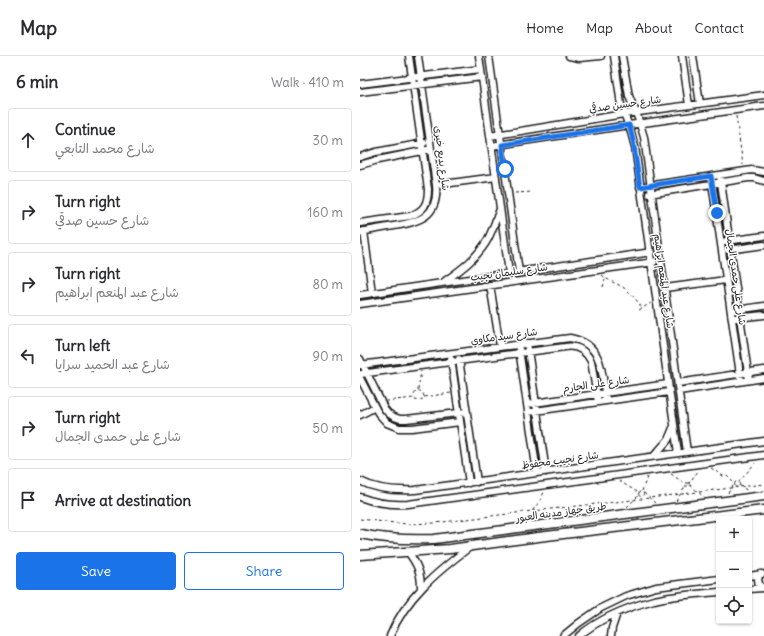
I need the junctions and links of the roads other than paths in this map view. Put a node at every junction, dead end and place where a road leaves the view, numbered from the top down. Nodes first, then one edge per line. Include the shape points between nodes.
1 (409, 56) edge
2 (418, 56) edge
3 (479, 56) edge
4 (489, 56) edge
5 (569, 56) edge
6 (600, 56) edge
7 (614, 56) edge
8 (622, 56) edge
9 (682, 56) edge
10 (694, 56) edge
11 (481, 69) junction
12 (420, 77) junction
13 (482, 77) junction
14 (412, 78) junction
15 (360, 84) edge
16 (422, 84) junction
17 (414, 85) junction
18 (360, 92) edge
19 (764, 95) edge
20 (700, 104) junction
21 (689, 105) junction
22 (764, 106) edge
23 (636, 113) junction
24 (624, 114) junction
25 (640, 123) junction
26 (629, 125) junction
27 (500, 134) junction
28 (490, 136) junction
29 (502, 145) junction
30 (430, 146) junction
31 (492, 146) junction
32 (422, 147) junction
33 (360, 157) edge
34 (360, 165) edge
35 (764, 172) edge
36 (720, 175) junction
37 (711, 176) junction
38 (496, 177) junction
39 (764, 181) edge
40 (721, 183) junction
41 (712, 184) junction
42 (436, 185) junction
43 (650, 185) junction
44 (640, 187) junction
45 (652, 194) junction
46 (642, 196) junction
47 (500, 208) junction
48 (360, 223) edge
49 (362, 231) edge
50 (764, 236) edge
51 (729, 241) junction
52 (721, 242) junction
53 (764, 245) edge
54 (730, 249) junction
55 (722, 250) junction
56 (660, 251) junction
57 (650, 253) junction
58 (661, 261) junction
59 (651, 263) junction
60 (522, 271) junction
61 (509, 273) junction
62 (526, 280) junction
63 (726, 280) junction
64 (444, 282) junction
65 (490, 285) junction
66 (665, 288) junction
67 (372, 293) junction
68 (360, 294) edge
69 (360, 304) edge
70 (764, 306) edge
71 (731, 310) junction
72 (739, 310) junction
73 (764, 314) edge
74 (740, 318) junction
75 (732, 319) junction
76 (528, 343) junction
77 (518, 344) junction
78 (500, 346) junction
79 (473, 350) junction
80 (458, 352) junction
81 (529, 352) junction
82 (451, 353) junction
83 (520, 353) junction
84 (434, 355) junction
85 (360, 358) edge
86 (410, 359) junction
87 (475, 359) junction
88 (459, 361) junction
89 (452, 362) junction
90 (436, 364) junction
91 (362, 365) edge
92 (411, 367) junction
93 (764, 370) edge
94 (748, 372) junction
95 (367, 373) junction
96 (360, 374) edge
97 (740, 374) junction
98 (360, 378) edge
99 (764, 378) edge
100 (749, 380) junction
101 (741, 381) junction
102 (678, 383) junction
103 (668, 384) junction
104 (679, 391) junction
105 (669, 392) junction
106 (605, 393) junction
107 (596, 394) junction
108 (606, 401) junction
109 (536, 402) junction
110 (598, 402) junction
111 (527, 404) junction
112 (375, 407) junction
113 (537, 411) junction
114 (467, 412) junction
115 (528, 412) junction
116 (459, 413) junction
117 (360, 415) edge
118 (460, 422) junction
119 (674, 427) junction
120 (764, 441) edge
121 (688, 452) junction
122 (678, 453) junction
123 (762, 455) edge
124 (654, 456) junction
125 (584, 466) junction
126 (546, 472) junction
127 (537, 473) junction
128 (588, 480) junction
129 (360, 481) edge
130 (477, 482) junction
131 (469, 483) junction
132 (360, 497) edge
133 (757, 497) edge
134 (764, 510) edge
135 (753, 512) junction
136 (537, 526) junction
137 (360, 534) edge
138 (538, 537) junction
139 (471, 546) junction
140 (408, 552) junction
141 (360, 555) edge
142 (762, 574) edge
143 (752, 576) edge
144 (716, 579) edge
145 (421, 588) junction
146 (763, 588) edge
147 (752, 589) edge
148 (716, 592) edge
149 (617, 613) junction
150 (390, 636) edge
151 (562, 636) edge
152 (579, 636) edge
153 (611, 636) edge

1 - 14 street, شارع بديع خيرى
2 - 12 street, شارع بديع خيرى
3 - 11 street
4 - 27 street
5 - 6 street
7 - 24 street, شارع عبد المنعم ابراهيم
8 - 23 street, شارع عبد المنعم ابراهيم via 627,90
9 - 21 street
10 - 20 street
11 - 12 street
11 - 13 street
12 - 14 street
12 - 16 street, شارع بديع خيرى
13 - 16 street
13 - 28 street
14 - 15 street
14 - 17 street, شارع بديع خيرى
16 - 17 street
16 - 30 street, شارع بديع خيرى
17 - 18 street
17 - 32 street, شارع بديع خيرى
19 - 20 street, شارع حسين صدقي
20 - 21 street, شارع حسين صدقي
21 - 23 street, شارع حسين صدقي
22 - 25 street, شارع حسين صدقي
23 - 24 street, شارع حسين صدقي
23 - 25 street, شارع عبد المنعم ابراهيم
24 - 26 street, شارع عبد المنعم ابراهيم
24 - 27 street, شارع حسين صدقي
25 - 26 street, شارع حسين صدقي
25 - 43 street, شارع عبد المنعم ابراهيم
26 - 29 street, شارع حسين صدقي
26 - 44 street, شارع عبد المنعم ابراهيم
27 - 28 street, شارع حسين صدقي
27 - 29 street
28 - 31 street
29 - 31 street, شارع حسين صدقي
29 - 60 street
30 - 32 street
30 - 42 street, شارع بديع خيرى
31 - 38 street
32 - 33 street via 376,152
32 - 34 street
32 - 48 street, شارع بديع خيرى via 428,189 426,203 422,209 410,216
35 - 36 street via 744,171
36 - 37 street
36 - 40 street, شارع على حمدى الجمال
37 - 41 street, شارع على حمدى الجمال
37 - 43 street
38 - 42 street
38 - 47 street
39 - 40 street via 754,178
40 - 41 street
40 - 51 street, شارع على حمدى الجمال
41 - 45 street
41 - 52 street, شارع على حمدى الجمال
42 - 49 street, شارع بديع خيرى via 434,205 420,220
43 - 44 street
43 - 45 street, شارع عبد المنعم ابراهيم
44 - 46 street, شارع عبد المنعم ابراهيم
45 - 46 street
45 - 56 street, شارع عبد المنعم ابراهيم
46 - 57 street, شارع عبد المنعم ابراهيم
47 - 61 street
47 - 64 street via 482,249 465,267
49 - 67 street
50 - 51 street
51 - 52 street
51 - 54 street, شارع على حمدى الجمال
52 - 55 street, شارع على حمدى الجمال
53 - 54 street
54 - 55 street
54 - 72 street, شارع على حمدى الجمال
55 - 63 street, شارع على حمدى الجمال
56 - 57 street, شارع سليمان نجيب
56 - 58 street, شارع عبد المنعم ابراهيم
57 - 59 street, شارع عبد المنعم ابراهيم
57 - 60 street, شارع سليمان نجيب
58 - 59 street, شارع سليمان نجيب
58 - 66 street, شارع عبد المنعم ابراهيم
59 - 62 street, شارع سليمان نجيب
59 - 103 street, شارع عبد المنعم ابراهيم
60 - 61 street, شارع سليمان نجيب
60 - 62 street
61 - 64 street, شارع سليمان نجيب
62 - 65 street, شارع سليمان نجيب
63 - 66 street
63 - 71 street, شارع على حمدى الجمال
64 - 67 street, شارع سليمان نجيب
65 - 69 street, شارع سليمان نجيب
65 - 78 street
66 - 102 street, شارع عبد المنعم ابراهيم
67 - 68 street, شارع سليمان نجيب
70 - 72 street
71 - 72 street
71 - 75 street, شارع على حمدى الجمال
72 - 74 street, شارع على حمدى الجمال
73 - 74 street
74 - 75 street
74 - 94 street, شارع على حمدى الجمال
75 - 97 street, شارع على حمدى الجمال
76 - 77 street, شارع سيد مكاوي
76 - 81 street
76 - 106 street, شارع سيد مكاوي via 570,338 585,342 600,360
77 - 78 street, شارع سيد مكاوي
77 - 83 street
78 - 79 street, شارع سيد مكاوي
79 - 80 street, شارع سيد مكاوي
79 - 87 street
80 - 82 street, شارع سيد مكاوي
80 - 88 street
81 - 83 street, شارع سيد مكاوي
81 - 107 street, شارع سيد مكاوي via 570,346 584,351 591,361
81 - 109 street
82 - 84 street, شارع سيد مكاوي
82 - 89 street
83 - 87 street, شارع سيد مكاوي
83 - 111 street
84 - 86 street, شارع سيد مكاوي
84 - 90 street
85 - 91 street
86 - 91 street, شارع سيد مكاوي
86 - 92 street
87 - 88 street, شارع سيد مكاوي
88 - 89 street, شارع سيد مكاوي
88 - 114 street
89 - 90 street, شارع سيد مكاوي
89 - 116 street
90 - 92 street, شارع سيد مكاوي
91 - 95 street
92 - 95 street, شارع سيد مكاوي
93 - 94 street
94 - 97 street
94 - 100 street, شارع على حمدى الجمال
95 - 96 street, شارع سيد مكاوي
95 - 116 street via 384,408 394,417 412,419
97 - 101 street, شارع على حمدى الجمال
97 - 102 street
98 - 112 street
99 - 100 street
100 - 101 street
101 - 104 street
102 - 104 street, شارع عبد المنعم ابراهيم
103 - 105 street, شارع عبد المنعم ابراهيم
103 - 106 street, شارع على الجارم
104 - 121 street, شارع عبد المنعم ابراهيم
105 - 108 street, شارع على الجارم
105 - 119 street, شارع عبد المنعم ابراهيم
106 - 107 street, شارع على الجارم
106 - 108 street, شارع سيد مكاوي
107 - 109 street, شارع على الجارم
107 - 110 street, شارع سيد مكاوي
108 - 110 street, شارع على الجارم
109 - 111 street, شارع على الجارم
109 - 113 street
110 - 113 street, شارع على الجارم
111 - 115 street
112 - 117 street
112 - 118 street via 382,418 399,428
113 - 115 street, شارع على الجارم
113 - 126 street
114 - 116 street
114 - 130 street
115 - 127 street
116 - 118 street
118 - 131 street
119 - 122 street, شارع عبد المنعم ابراهيم
119 - 124 street via 668,440
120 - 121 street, شارع نجيب محفوظ
121 - 122 street, شارع نجيب محفوظ
122 - 124 street, شارع نجيب محفوظ
123 - 128 street
124 - 125 street, شارع نجيب محفوظ
125 - 126 street, شارع نجيب محفوظ
125 - 128 street
126 - 127 street, شارع نجيب محفوظ
127 - 130 street, شارع نجيب محفوظ
128 - 132 street via 408,504 380,503
129 - 131 street, شارع نجيب محفوظ via 382,489 399,491
130 - 131 street, شارع نجيب محفوظ
133 - 135 main road
133 - 136 main road, طريق جهاز مدينه العبور
134 - 135 main road
135 - 138 main road
136 - 137 main road, طريق جهاز مدينه العبور via 418,540 388,539
136 - 138 main road
138 - 139 main road
139 - 140 main road
139 - 145 street
140 - 141 main road
140 - 145 street via 418,568
142 - 143 street
142 - 146 street via 758,582
144 - 151 street via 656,587 626,596 595,612
145 - 150 street via 405,608
146 - 147 street
148 - 149 street via 654,600
149 - 152 street
149 - 153 street

